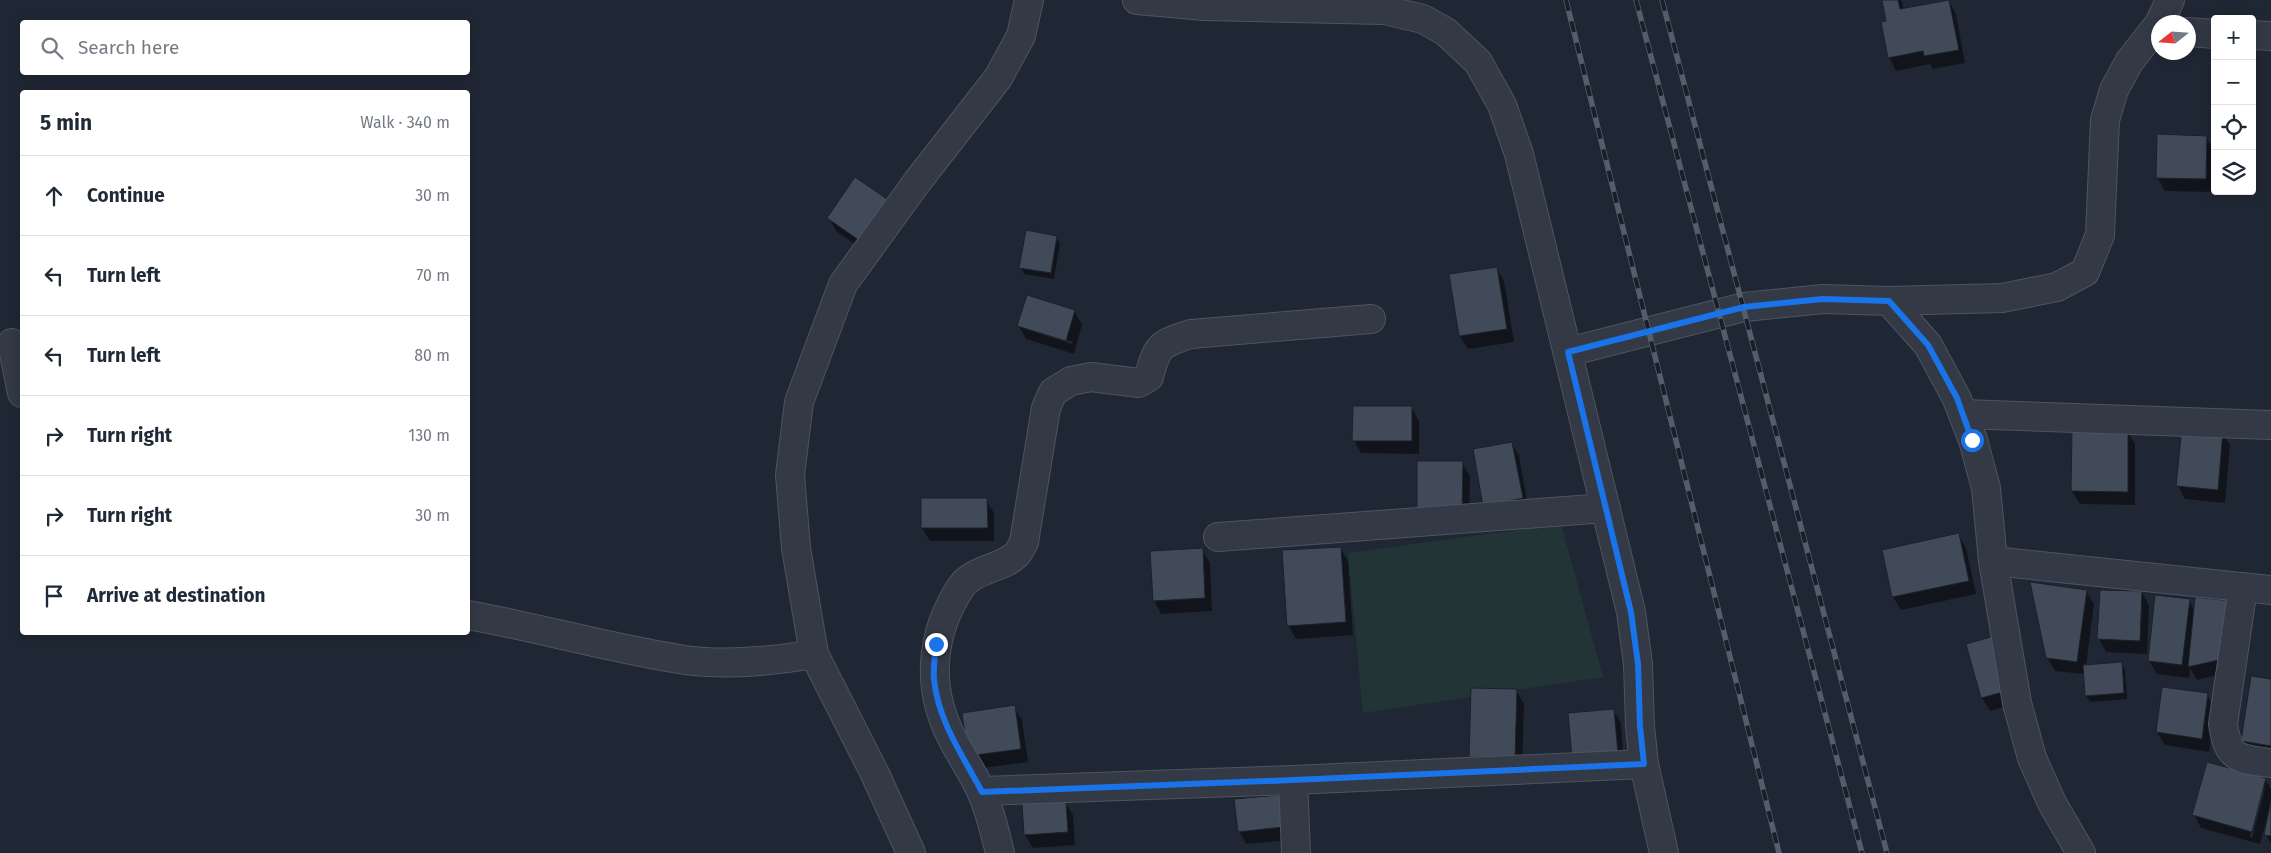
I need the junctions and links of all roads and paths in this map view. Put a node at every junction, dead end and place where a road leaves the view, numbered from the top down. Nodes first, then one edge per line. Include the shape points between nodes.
1 (1029, 0) edge
2 (1137, 0) edge
3 (2170, 0) edge
4 (1318, 4) edge
5 (2163, 15) edge
6 (2196, 33) edge
7 (2211, 34) edge
8 (2151, 35) edge
9 (2256, 36) edge
10 (2271, 36) edge
11 (1889, 301) junction
12 (1371, 319) dead end
13 (12, 343) dead end
14 (1568, 352) junction
15 (20, 383) edge
16 (1963, 414) junction
17 (2271, 425) edge
18 (1606, 508) junction
19 (1218, 537) dead end
20 (1993, 561) junction
21 (2243, 587) junction
22 (2271, 590) edge
23 (470, 615) edge
24 (814, 654) junction
25 (2271, 763) edge
26 (1644, 764) junction
27 (1293, 780) junction
28 (982, 792) junction
29 (911, 853) edge
30 (1000, 853) edge
31 (1296, 853) edge
32 (1664, 853) edge
33 (2081, 853) edge

1 - 24 street via 1022,36 998,78 843,284 799,402 790,475 796,548
2 - 4 street via 1205,6
3 - 5 street
4 - 14 street via 1384,10 1423,19 1446,32 1478,62 1502,105 1519,154
6 - 7 street
8 - 11 street via 2129,62 2105,120 2100,235 2085,272 2057,287 2002,298
9 - 10 street
11 - 14 street via 1823,299 1744,307
11 - 16 street via 1928,345
12 - 28 street via 1191,334 1169,341 1157,350 1149,377 1139,383 1091,377 1071,381 1053,392 1046,408 1024,542 1016,555 962,585 936,644 934,679 942,714 951,738
13 - 15 street
14 - 18 street
16 - 17 street
16 - 20 street via 1986,488
18 - 19 street
18 - 26 street via 1631,612 1638,664
20 - 21 street
20 - 33 street via 2016,703 2032,758 2052,803
21 - 22 street
21 - 25 street via 2223,724 2226,743 2235,755 2250,761
23 - 24 street via 686,660 731,662
24 - 29 street
26 - 27 street
26 - 32 street
27 - 28 street
27 - 31 street
28 - 30 street

